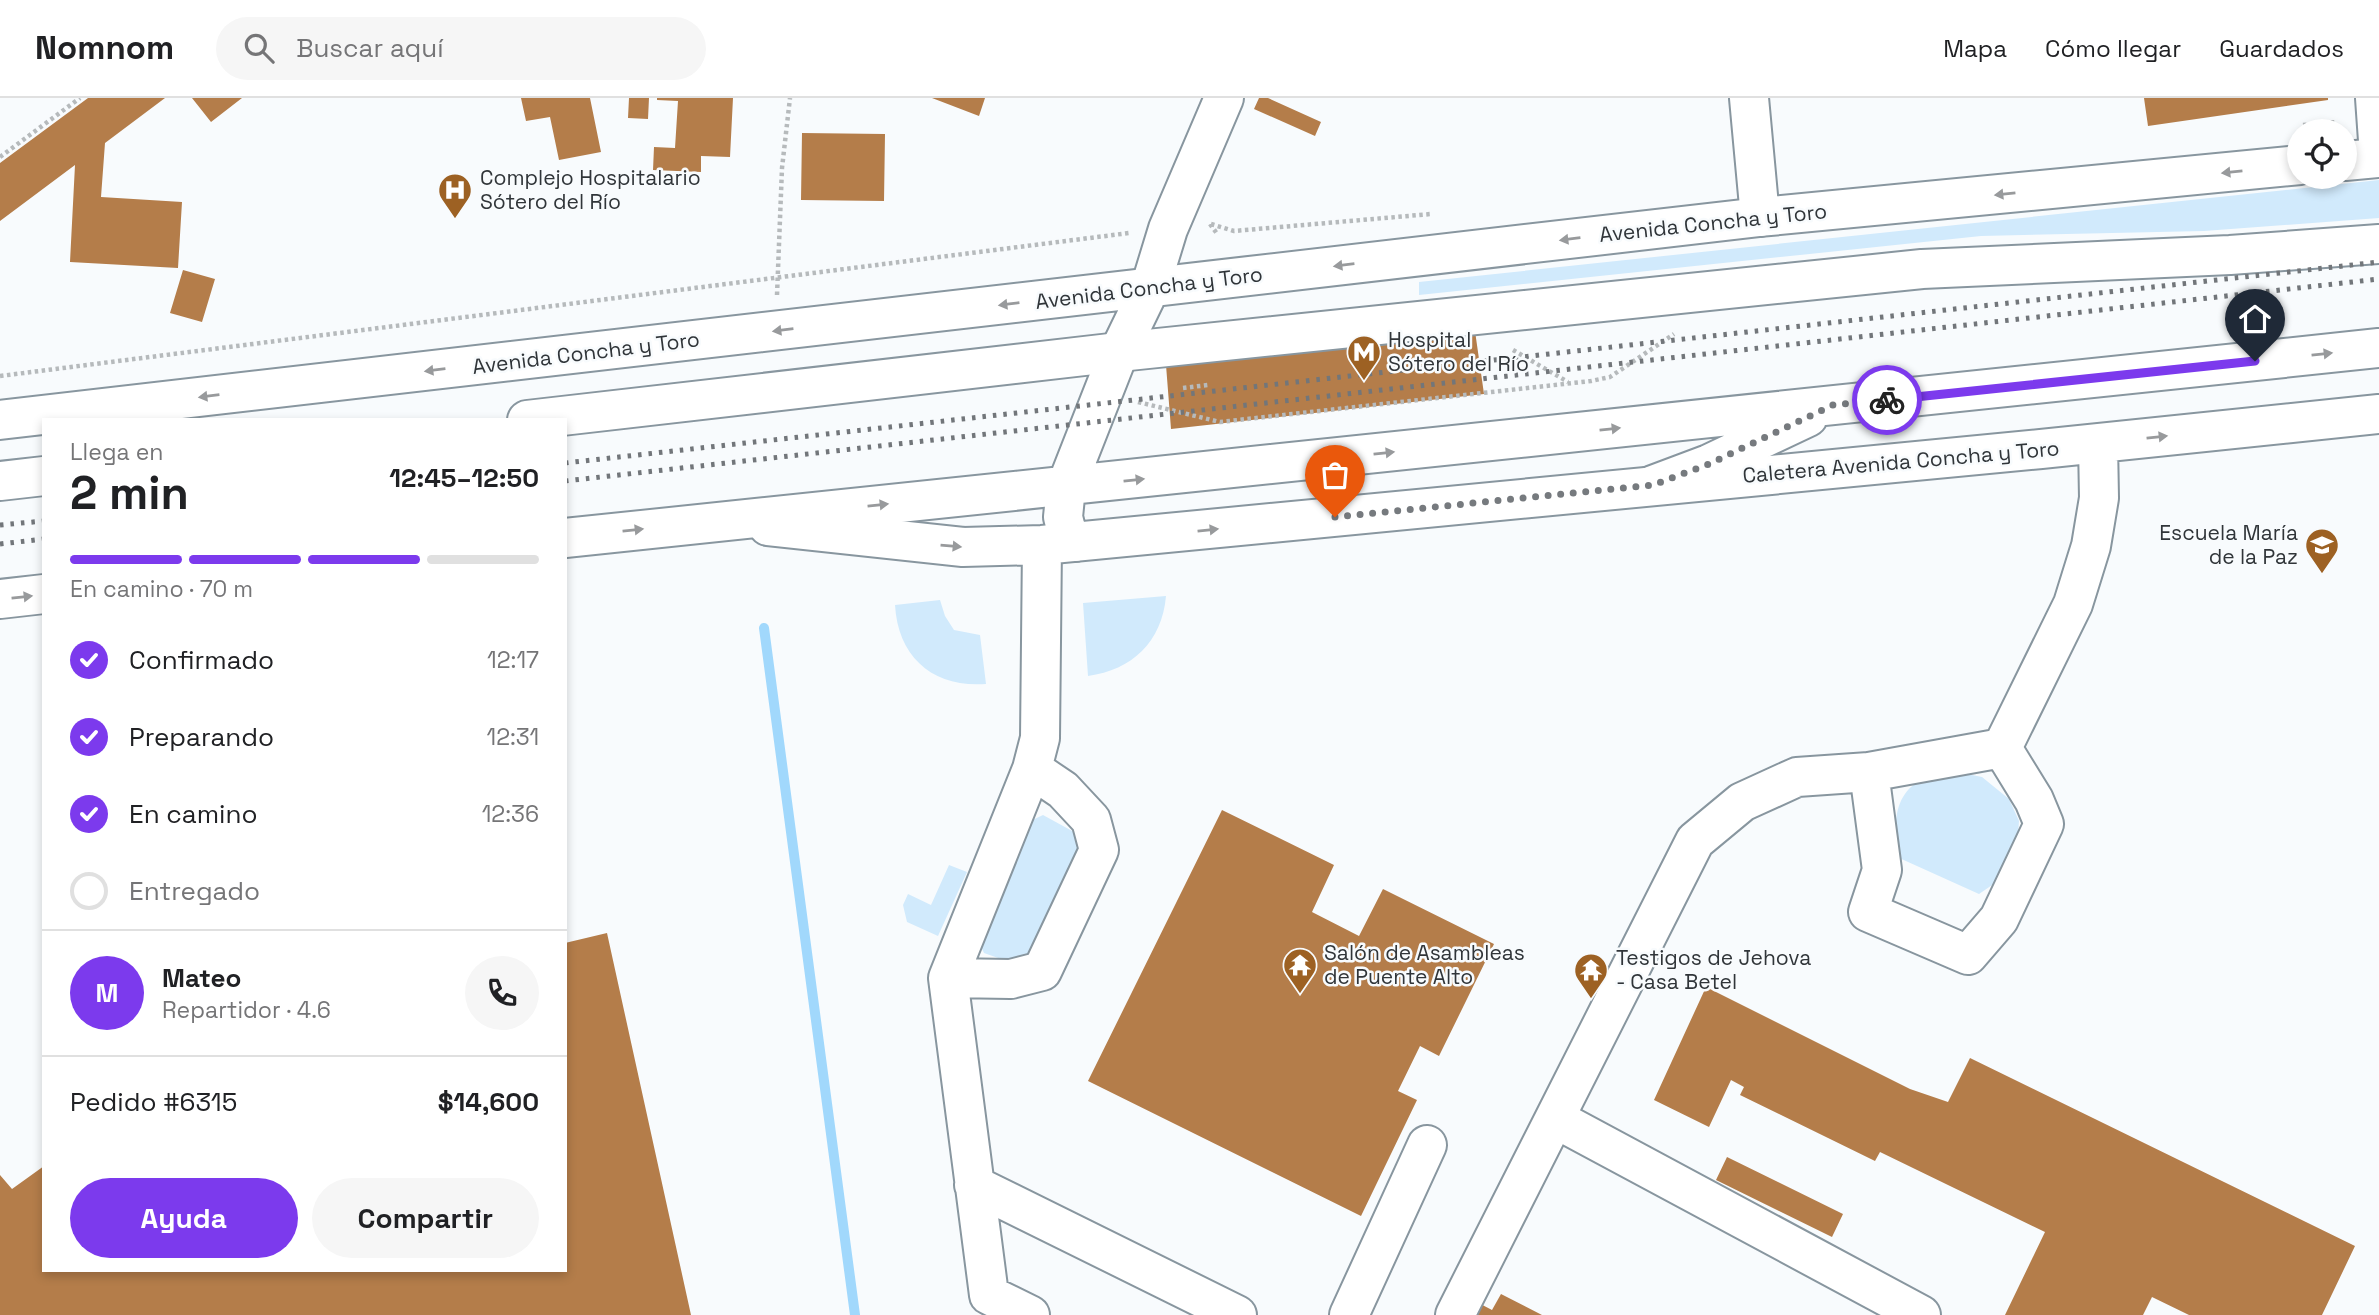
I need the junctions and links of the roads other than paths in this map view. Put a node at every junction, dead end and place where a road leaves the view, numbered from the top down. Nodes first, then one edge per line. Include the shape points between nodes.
1 (1224, 98) edge
2 (1749, 98) edge
3 (2375, 98) edge
4 (2379, 156) edge
5 (2357, 159) edge
6 (2287, 166) edge
7 (1760, 217) junction
8 (2379, 244) edge
9 (1150, 288) junction
10 (2379, 348) edge
11 (1119, 352) junction
12 (1833, 405) junction
13 (2379, 414) edge
14 (544, 418) edge
15 (0, 420) edge
16 (2098, 443) junction
17 (42, 476) edge
18 (0, 481) edge
19 (1653, 485) junction
20 (1066, 487) junction
21 (713, 522) junction
22 (567, 538) edge
23 (1059, 543) junction
24 (42, 594) edge
25 (0, 599) edge
26 (2002, 748) junction
27 (1032, 769) junction
28 (1869, 772) junction
29 (948, 978) junction
30 (1556, 1119) junction
31 (1427, 1145) dead end
32 (974, 1185) junction
33 (1030, 1315) edge
34 (1237, 1315) edge
35 (1349, 1315) edge
36 (1455, 1315) edge
37 (1921, 1315) edge

1 - 9 main road via 1168,229
2 - 7 main road
3 - 4 main road
4 - 5 main road
6 -> 7 main road, Avenida Concha y Toro
7 -> 9 main road, Avenida Concha y Toro
8 - 11 main road via 1922,269
9 - 11 main road
9 -> 15 main road, Avenida Concha y Toro
12 -> 10 main road
11 - 14 main road
11 - 20 main road
12 - 19 main road via 1709,464
20 -> 12 main road
16 -> 13 main road, Caletera Avenida Concha y Toro
16 - 19 main road, Caletera Avenida Concha y Toro
16 - 26 main road via 2098,499 2091,546 2073,604
17 - 18 main road
23 -> 19 main road, Caletera Avenida Concha y Toro
21 -> 20 main road
20 - 23 main road via 1066,529
22 -> 21 main road
21 -> 23 main road, Caletera Avenida Concha y Toro via 963,547
23 - 27 main road via 1040,738
25 -> 24 main road
26 - 28 main road
26 - 28 main road via 2044,824 1999,919 1968,955 1868,912 1882,870
27 - 29 main road
27 - 29 main road via 1063,790 1091,820 1099,850 1041,971 1010,979
28 - 30 main road via 1797,777 1742,802 1695,841
29 - 32 main road
30 - 36 main road
30 - 37 main road
31 - 35 main road
32 - 33 main road via 989,1295
32 - 34 main road

